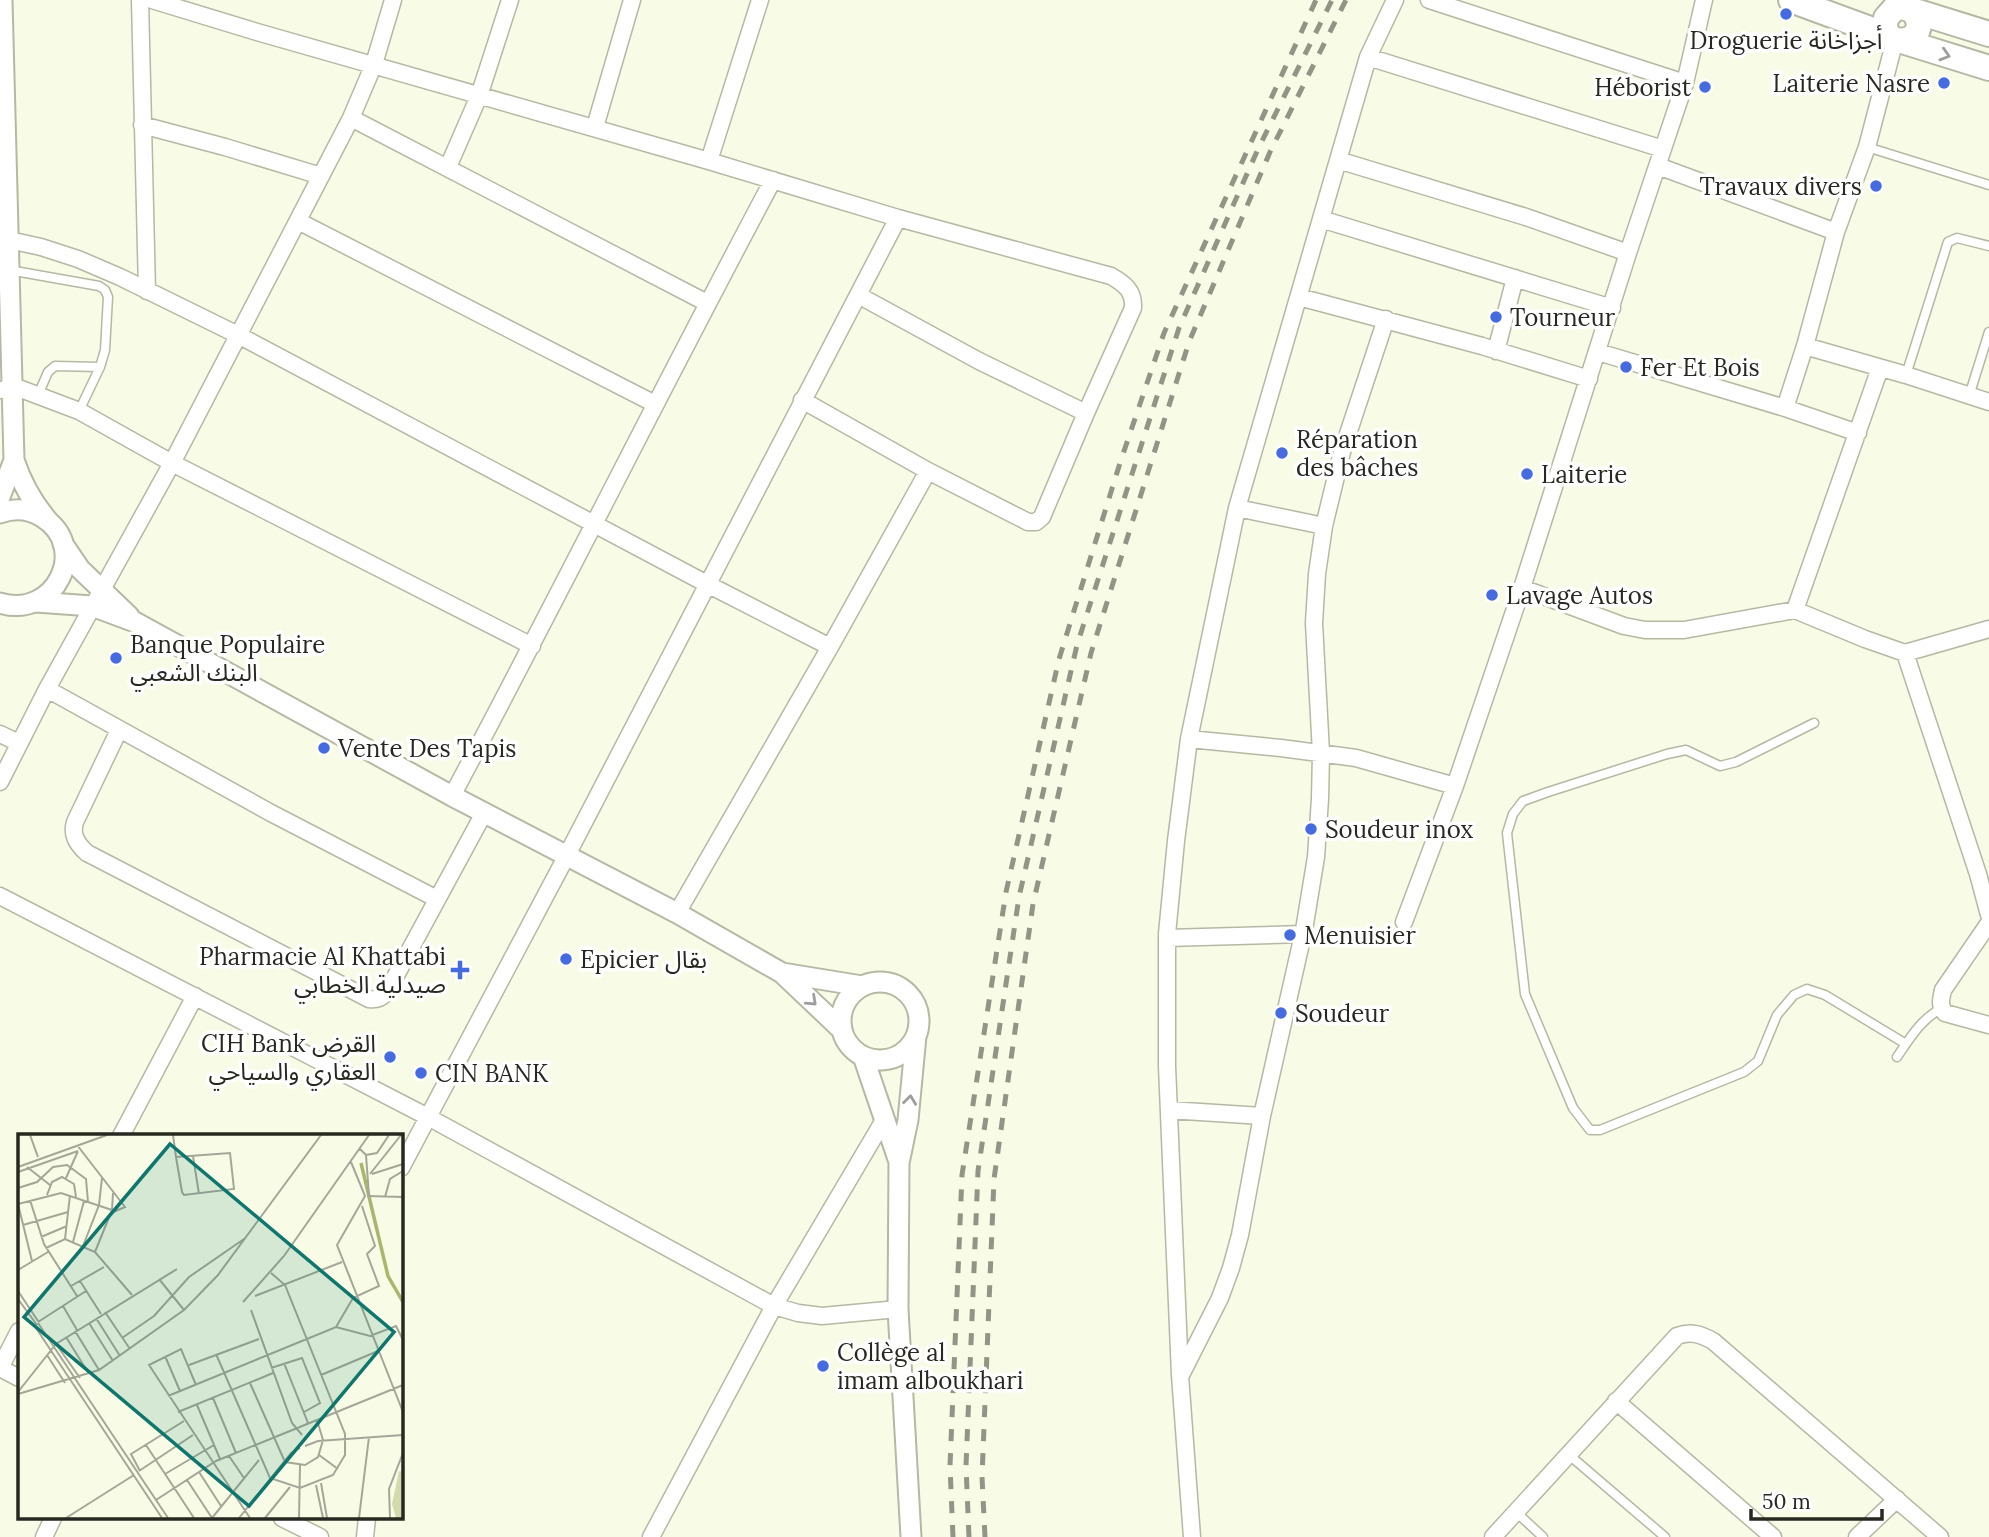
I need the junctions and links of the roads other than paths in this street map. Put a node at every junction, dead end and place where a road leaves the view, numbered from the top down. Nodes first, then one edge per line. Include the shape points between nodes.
1 (2, 0) edge
2 (140, 0) edge
3 (152, 0) edge
4 (393, 0) edge
5 (510, 0) edge
6 (632, 0) edge
7 (760, 0) edge
8 (1395, 0) edge
9 (1430, 0) edge
10 (1791, 0) edge
11 (1700, 1) edge
12 (1904, 5) edge
13 (1989, 34) edge
14 (1895, 39) junction
15 (1368, 57) junction
16 (374, 64) junction
17 (1989, 68) edge
18 (1685, 83) junction
19 (479, 96) junction
20 (351, 118) junction
21 (142, 125) junction
22 (595, 127) junction
23 (1867, 147) junction
24 (1663, 149) junction
25 (709, 160) junction
26 (1338, 160) junction
27 (1658, 166) junction
28 (448, 167) junction
29 (321, 176) junction
30 (773, 180) junction
31 (1989, 185) edge
32 (898, 218) junction
33 (1321, 219) junction
34 (298, 221) junction
35 (1836, 232) junction
36 (4, 241) edge
37 (1989, 246) edge
38 (1628, 253) junction
39 (102, 269) junction
40 (1515, 278) junction
41 (6, 280) edge
42 (99, 286) junction
43 (146, 290) junction
44 (858, 295) junction
45 (1299, 297) junction
46 (708, 303) junction
47 (1612, 308) junction
48 (1387, 320) junction
49 (1989, 332) edge
50 (238, 335) junction
51 (5, 345) edge
52 (1805, 346) junction
53 (1496, 351) junction
54 (1598, 352) junction
55 (100, 367) junction
56 (1880, 368) junction
57 (1906, 375) junction
58 (1589, 379) junction
59 (6, 389) edge
60 (38, 395) junction
61 (1969, 396) junction
62 (802, 400) junction
63 (1989, 402) edge
64 (654, 404) junction
65 (1785, 408) junction
66 (79, 411) junction
67 (1086, 413) junction
68 (1858, 433) junction
69 (13, 460) junction
70 (172, 463) junction
71 (928, 471) junction
72 (0, 497) edge
73 (1237, 508) junction
74 (0, 513) edge
75 (50, 523) junction
76 (594, 524) junction
77 (1324, 526) junction
78 (63, 544) junction
79 (707, 584) junction
80 (1522, 588) junction
81 (96, 598) junction
82 (36, 602) junction
83 (2, 605) edge
84 (1795, 610) junction
85 (1989, 629) edge
86 (532, 646) junction
87 (830, 647) junction
88 (1905, 653) junction
89 (47, 689) junction
90 (1814, 723) dead end
91 (119, 730) junction
92 (0, 734) edge
93 (1189, 739) junction
94 (19, 743) junction
95 (1321, 752) junction
96 (0, 782) edge
97 (1455, 786) junction
98 (452, 796) junction
99 (484, 813) junction
100 (566, 857) junction
101 (0, 896) edge
102 (437, 899) junction
103 (677, 914) junction
104 (1989, 915) edge
105 (1405, 922) dead end
106 (1989, 923) edge
107 (1303, 934) junction
108 (1167, 938) junction
109 (782, 973) junction
110 (862, 986) junction
111 (195, 996) junction
112 (1942, 1008) junction
113 (1989, 1025) edge
114 (841, 1028) junction
115 (916, 1036) junction
116 (1906, 1044) junction
117 (863, 1056) junction
118 (1897, 1056) dead end
119 (1169, 1110) junction
120 (428, 1116) junction
121 (1262, 1116) junction
122 (884, 1120) junction
123 (122, 1134) edge
124 (899, 1163) junction
125 (402, 1166) edge
126 (774, 1306) junction
127 (898, 1309) junction
128 (18, 1333) edge
129 (1181, 1375) junction
130 (18, 1377) edge
131 (1616, 1401) junction
132 (1569, 1454) junction
133 (1897, 1499) junction
134 (1516, 1512) junction
135 (53, 1520) edge
136 (286, 1520) edge
137 (44, 1537) edge
138 (320, 1537) edge
139 (651, 1537) edge
140 (911, 1537) edge
141 (1192, 1537) edge
142 (1493, 1537) edge
143 (1543, 1537) edge
144 (1665, 1537) edge
145 (1773, 1537) edge
146 (1857, 1537) edge
147 (1940, 1537) edge

1 - 36 street
2 - 21 street
3 - 16 street
4 - 16 street
5 - 19 street
6 - 22 street
7 - 25 street
8 - 15 street
9 - 18 street
10 - 14 main road
11 - 18 street
12 - 13 main road
12 - 14 main road via 1886,18 1886,31
14 -> 17 main road
14 - 23 street
15 - 24 street
15 - 26 street
16 - 19 street
16 - 20 street
18 - 24 street
19 - 22 street
19 - 28 street
20 - 28 street
20 - 29 street
21 - 29 street
21 - 43 street
22 - 25 street
23 - 31 lane
23 - 35 street
24 - 27 street
25 - 30 street
26 - 33 street
26 - 38 street
27 - 35 street
27 - 38 street
28 - 46 street
29 - 34 street
30 - 32 street
30 - 46 street
32 - 44 street
32 - 67 street via 1111,276 1130,290 1133,308
33 - 40 street
33 - 45 street
34 - 50 street
34 - 64 street
35 - 52 street
36 - 39 street via 41,247
36 - 41 street
37 - 57 lane via 1957,238 1948,242
38 - 47 street
39 - 42 lane
39 - 43 street
40 - 47 street
40 - 53 street
41 - 42 lane
41 - 51 street
42 - 55 lane via 107,297
43 - 50 street
44 - 62 street
44 - 67 street
45 - 48 street
45 - 73 street
46 - 64 street
47 - 54 street
48 - 53 street
48 - 77 street via 1342,452
49 - 61 lane
50 - 70 street
50 - 76 street
51 - 59 street
52 - 56 street
52 - 65 street
53 - 58 street
54 - 58 street
54 - 65 street
55 - 60 lane via 55,366
55 - 66 lane
56 - 57 street
56 - 68 street
57 - 61 street
58 - 80 street
59 - 60 street
59 - 69 street
60 - 66 street
61 - 63 street
62 - 71 street
62 - 79 street
64 - 76 street
65 - 68 street
66 - 70 street
67 - 71 street via 1036,522
68 - 84 street
69 - 72 street
69 - 75 street via 29,496
70 - 81 street
70 - 86 street
71 - 87 street
73 - 77 street
73 - 93 street
74 - 75 street via 27,511
75 - 78 street
76 - 79 street
76 - 86 street
77 - 95 street via 1314,623
78 - 81 street
78 - 82 street via 62,575 49,594
79 - 87 street
79 - 100 street
80 - 84 street via 1645,630 1684,630
80 - 97 street
81 - 82 street
81 - 89 street
81 - 98 street
82 - 83 street
84 - 88 street
85 - 88 street
86 - 98 street
87 - 103 street
88 - 104 street
89 - 91 street
89 - 94 street
90 - 116 lane via 1737,762 1720,766 1686,750 1523,802 1507,833 1525,994 1573,1108 1590,1130 1600,1130 1744,1072 1758,1061 1777,1015 1794,995 1807,989
91 - 102 street
91 - 102 street via 73,829 87,853 375,999 387,992
92 - 94 street
93 - 95 street
93 - 108 street
94 - 96 street
95 - 97 street via 1383,764
95 - 107 street via 1316,857
97 - 105 street
98 - 99 street
99 - 100 street
99 - 102 street
100 - 103 street
100 - 120 street
101 - 111 street
103 - 109 street
106 - 112 street via 1943,990
107 - 108 street
107 - 121 street
108 - 119 street
109 - 110 street
109 -> 114 street
110 - 114 street via 847,999
110 - 115 street via 883,981 907,992 918,1010
111 - 120 street
111 - 123 street
112 - 113 street via 1952,1016
112 - 116 lane via 1929,1015
114 - 117 street via 850,1047
115 - 117 street via 894,1057
124 -> 115 street
116 - 118 lane
117 - 122 street
119 - 121 street
119 - 129 street
120 - 125 street
120 - 126 street
121 - 129 street via 1231,1268
122 - 124 street
122 - 126 street
124 - 127 street
126 - 127 street via 822,1316
126 - 139 street
127 - 140 street
128 - 130 street via 0,1368
129 - 141 street
131 - 132 street
131 - 133 street via 1677,1336 1699,1334 1713,1341
131 - 145 street
132 - 134 street
132 - 144 lane
133 - 146 street
133 - 147 street
134 - 142 street
134 - 143 lane
135 - 137 street
136 - 138 street

